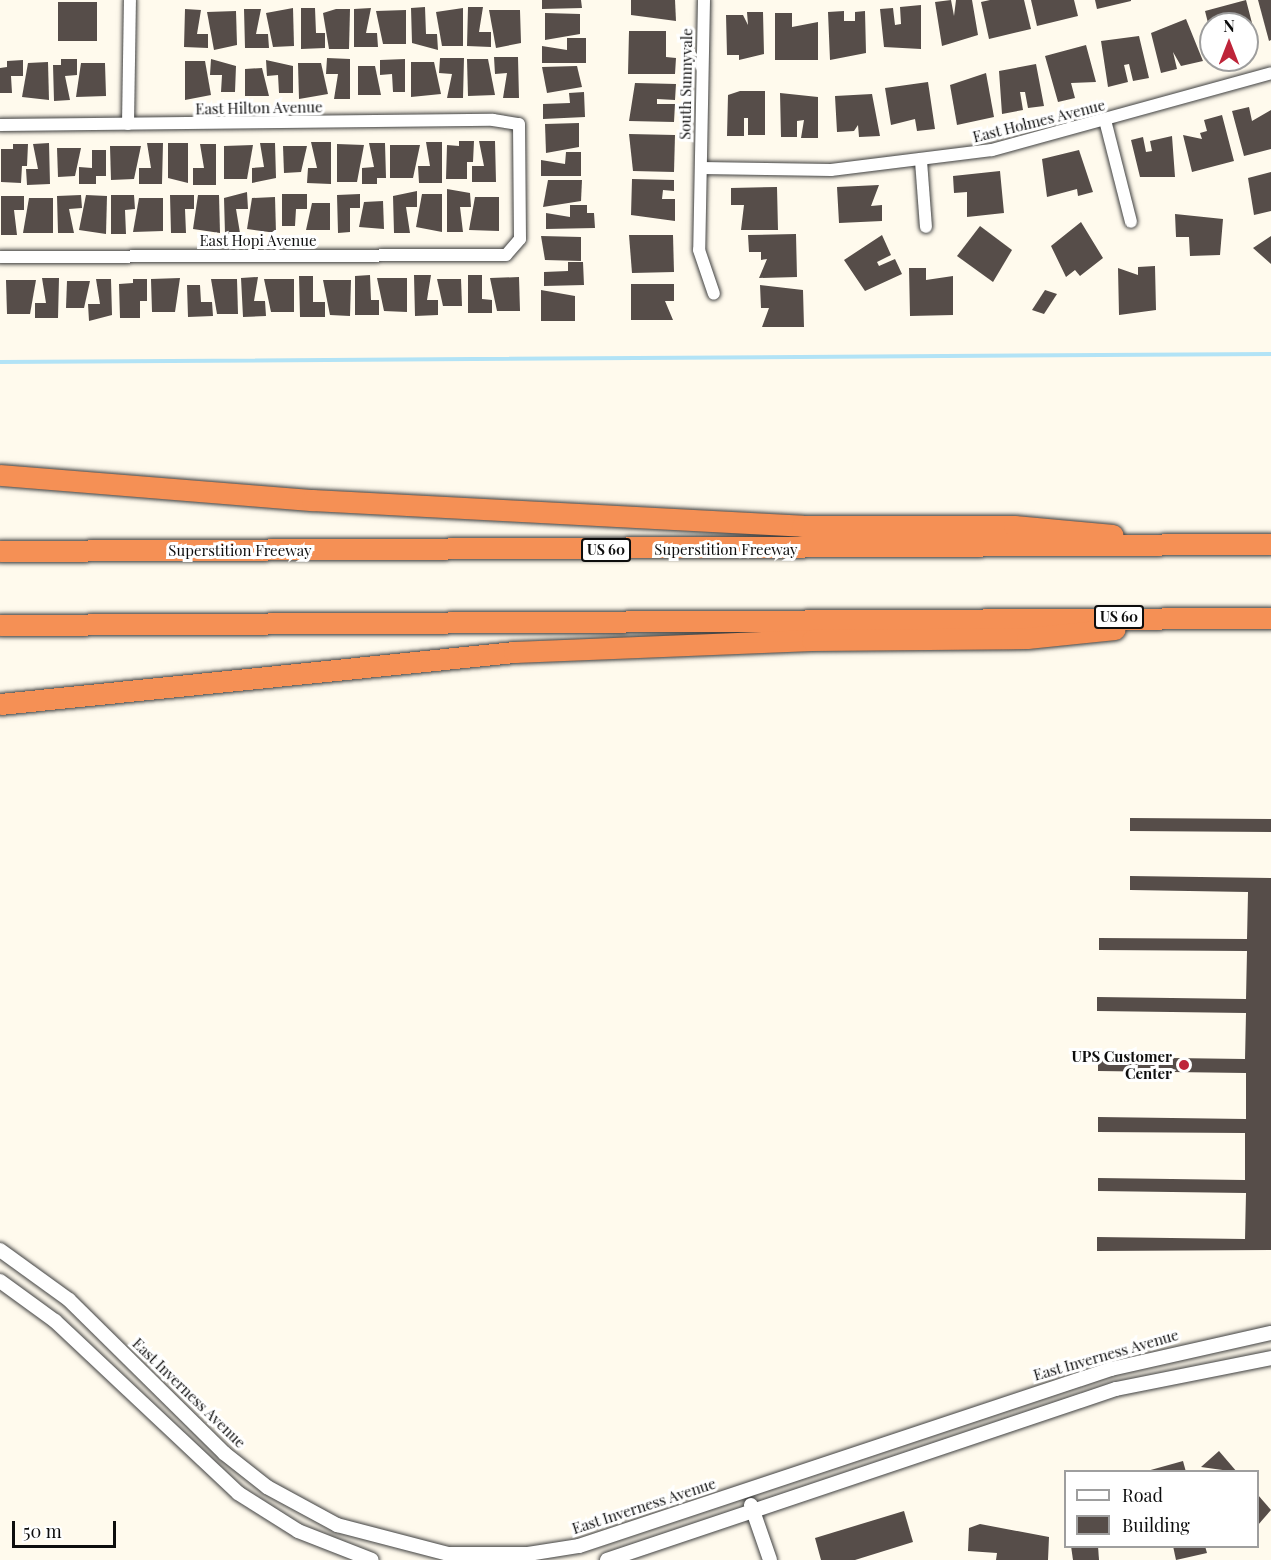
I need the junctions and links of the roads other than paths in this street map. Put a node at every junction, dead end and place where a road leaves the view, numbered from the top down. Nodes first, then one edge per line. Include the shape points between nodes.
1 (130, 0) edge
2 (704, 0) edge
3 (1271, 73) edge
4 (1105, 120) junction
5 (128, 124) junction
6 (0, 125) edge
7 (921, 160) junction
8 (701, 168) junction
9 (1131, 222) dead end
10 (926, 226) dead end
11 (515, 250) joint
12 (0, 256) edge
13 (714, 294) dead end
14 (0, 475) edge
15 (1212, 544) junction
16 (1271, 544) edge
17 (0, 551) edge
18 (1213, 618) junction
19 (1271, 618) edge
20 (0, 625) edge
21 (0, 704) edge
22 (0, 1250) edge
23 (0, 1281) edge
24 (103, 1331) junction
25 (1271, 1333) edge
26 (84, 1347) junction
27 (1271, 1358) edge
28 (1111, 1369) junction
29 (1116, 1389) junction
30 (747, 1491) junction
31 (753, 1511) junction
32 (447, 1557) edge
33 (372, 1560) edge
34 (607, 1560) edge
35 (770, 1560) edge

1 - 5 street
2 - 8 street, South Sunnyvale
3 - 4 street, East Holmes Avenue
4 - 7 street, East Holmes Avenue via 992,150
4 - 9 street
5 - 6 street, East Hilton Avenue
5 - 11 street, East Hilton Avenue via 493,120 519,124 520,239
7 - 8 street, East Holmes Avenue via 831,170
7 - 10 street
8 - 13 street, South Sunnyvale via 699,250
11 - 12 street, East Hopi Avenue via 506,255
14 - 15 highway via 312,500 766,524 1014,526
15 - 16 highway, Superstition Freeway / US 60
15 - 17 highway, Superstition Freeway / US 60
18 - 19 highway, US 60
18 - 20 highway, US 60
18 - 21 highway via 1027,638 812,640 514,652
22 - 24 street, East Inverness Avenue via 52,1285
23 - 26 street
24 - 26 street
24 - 32 street, East Inverness Avenue via 224,1453 267,1487 337,1525
25 - 28 street, East Inverness Avenue
26 - 33 street via 238,1493 298,1531
27 - 29 street
28 - 29 street
28 - 30 street, East Inverness Avenue
29 - 31 street
30 - 31 street
30 - 32 street, East Inverness Avenue via 579,1545 528,1554
31 - 34 street
31 - 35 street

